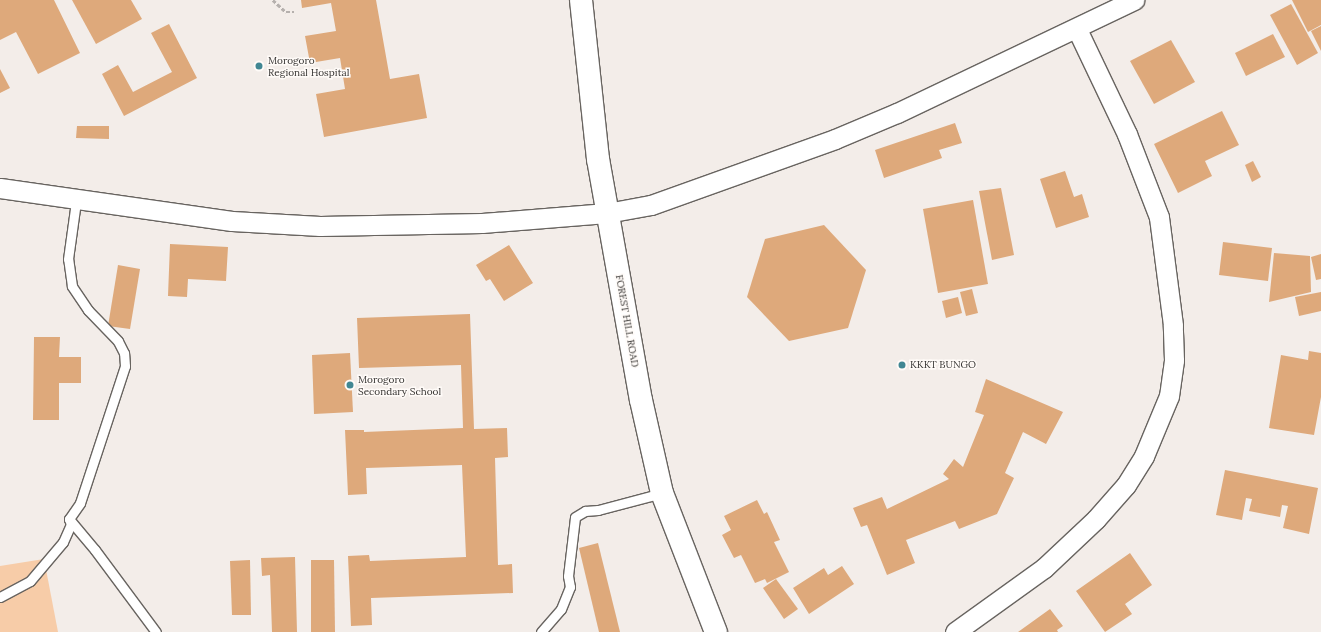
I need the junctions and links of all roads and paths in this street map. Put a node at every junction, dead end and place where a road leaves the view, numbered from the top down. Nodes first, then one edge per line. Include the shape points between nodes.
1 (273, 0) edge
2 (581, 0) edge
3 (1134, 0) edge
4 (294, 12) dead end
5 (1077, 29) junction
6 (0, 188) edge
7 (76, 200) junction
8 (607, 213) junction
9 (662, 493) junction
10 (69, 519) junction
11 (0, 597) edge
12 (156, 632) edge
13 (541, 632) edge
14 (716, 632) edge
15 (955, 632) edge

1 - 4 path via 286,12
2 - 8 street, FOREST HILL ROAD via 591,104
3 - 5 street
5 - 8 street via 835,139 719,183 651,205
5 - 15 street via 1127,134 1161,223 1173,325 1174,360 1169,396 1144,456 1126,485 1096,519 1044,568
6 - 7 street
7 - 8 street via 232,221 320,226 482,223
7 - 10 lane via 68,259 72,286 88,310 118,341 124,353 125,366 80,503
8 - 9 street, FOREST HILL ROAD via 641,400
9 - 13 lane via 585,511 574,517 568,576 570,587 561,609
9 - 14 street, FOREST HILL ROAD
10 - 11 lane via 71,524 63,542 42,568 24,585
10 - 12 lane via 99,554

